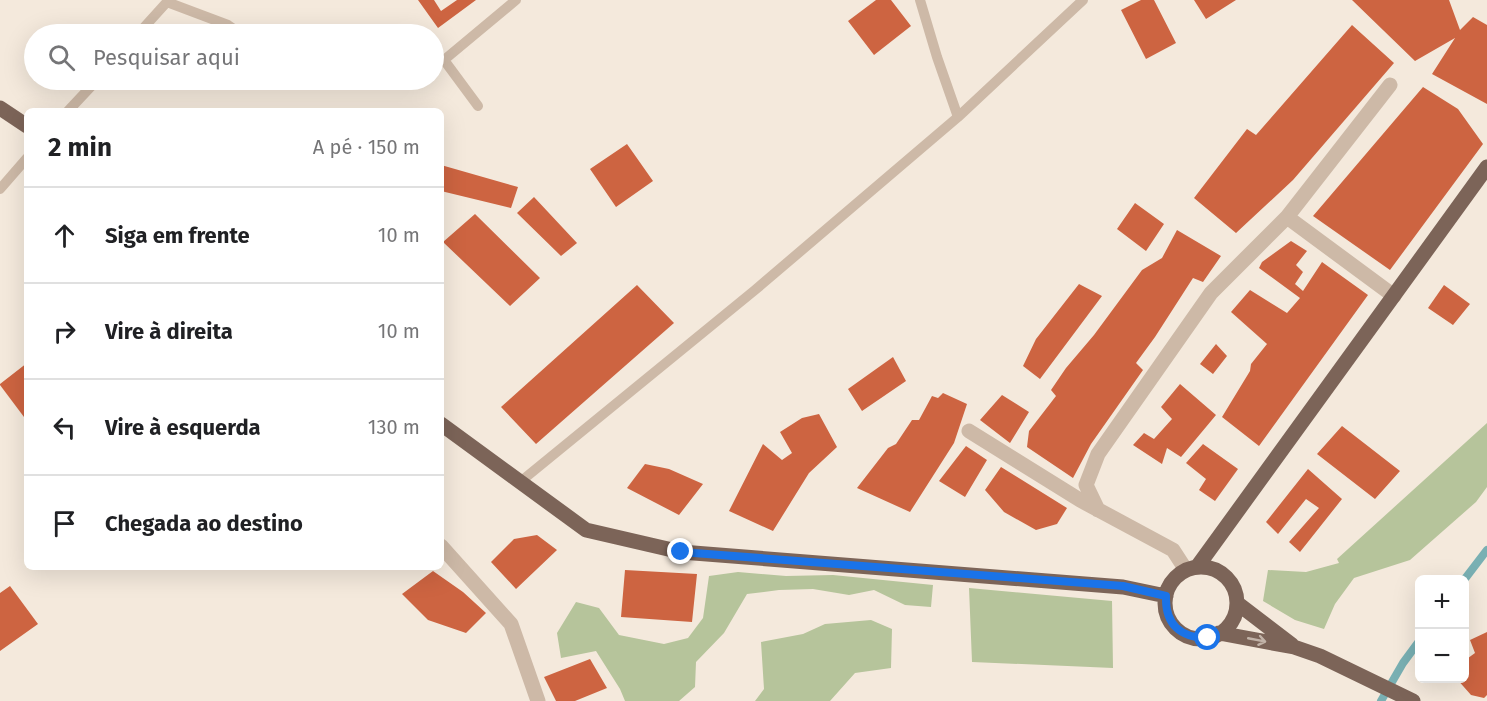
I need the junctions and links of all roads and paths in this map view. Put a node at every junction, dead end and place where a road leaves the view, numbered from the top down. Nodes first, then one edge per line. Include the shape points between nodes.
1 (516, 0) edge
2 (920, 0) edge
3 (1083, 0) edge
4 (147, 24) edge
5 (225, 24) edge
6 (1390, 85) dead end
7 (88, 90) edge
8 (478, 106) dead end
9 (0, 108) edge
10 (71, 108) edge
11 (958, 117) junction
12 (24, 124) edge
13 (24, 161) edge
14 (1487, 167) edge
15 (0, 189) edge
16 (1287, 217) junction
17 (1394, 296) junction
18 (444, 426) edge
19 (969, 431) dead end
20 (520, 482) junction
21 (1098, 510) junction
22 (444, 549) edge
23 (1192, 568) junction
24 (1166, 596) junction
25 (1237, 603) junction
26 (1219, 633) junction
27 (1294, 647) junction
28 (538, 701) edge
29 (1413, 701) edge

1 - 8 lane via 444,60
2 - 11 lane
3 - 11 lane
4 - 5 lane via 167,2
6 - 16 street
7 - 10 lane
9 - 12 main road
11 - 20 lane
13 - 15 lane
14 - 17 main road
16 - 17 street
16 - 21 street via 1211,293 1098,454 1086,485
17 - 23 main road
18 - 20 main road
19 - 21 street
20 - 24 main road via 586,530 681,552 1123,586
21 - 23 street via 1173,550
22 - 28 street via 511,624
23 - 24 main road via 1177,576
23 - 25 main road via 1208,567 1220,572 1235,590
24 - 26 main road via 1167,614 1178,630 1197,638
25 - 26 main road via 1229,625
25 - 27 main road
26 -> 27 main road
27 - 29 main road

